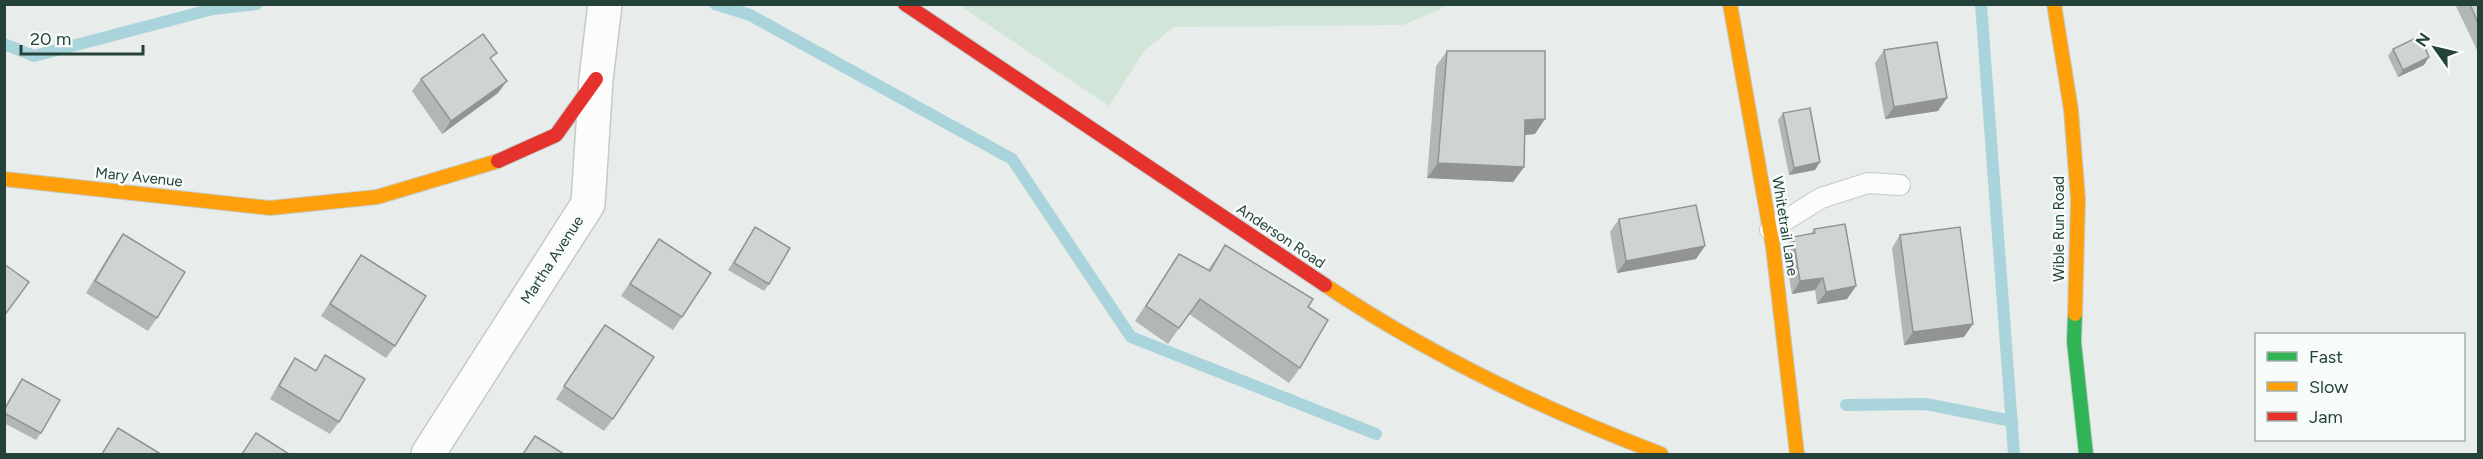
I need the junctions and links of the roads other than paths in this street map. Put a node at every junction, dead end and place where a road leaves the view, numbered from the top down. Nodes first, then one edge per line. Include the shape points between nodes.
1 (605, 4) edge
2 (905, 4) edge
3 (1730, 4) edge
4 (2054, 4) edge
5 (596, 79) junction
6 (4, 179) edge
7 (1900, 185) dead end
8 (1770, 230) junction
9 (428, 454) edge
10 (1661, 454) edge
11 (1797, 454) edge
12 (2086, 454) edge

1 - 5 street, Martha Avenue
2 - 10 street, Anderson Road via 1334,291 1456,364 1589,427
3 - 8 street, Whitetrail Lane
4 - 12 street, Wible Run Road via 2072,110 2078,199 2074,342
5 - 6 street, Mary Avenue via 555,135 498,161 377,197 270,208
5 - 9 street, Martha Avenue via 588,204
7 - 8 lane via 1868,183 1821,198
8 - 11 street, Whitetrail Lane

